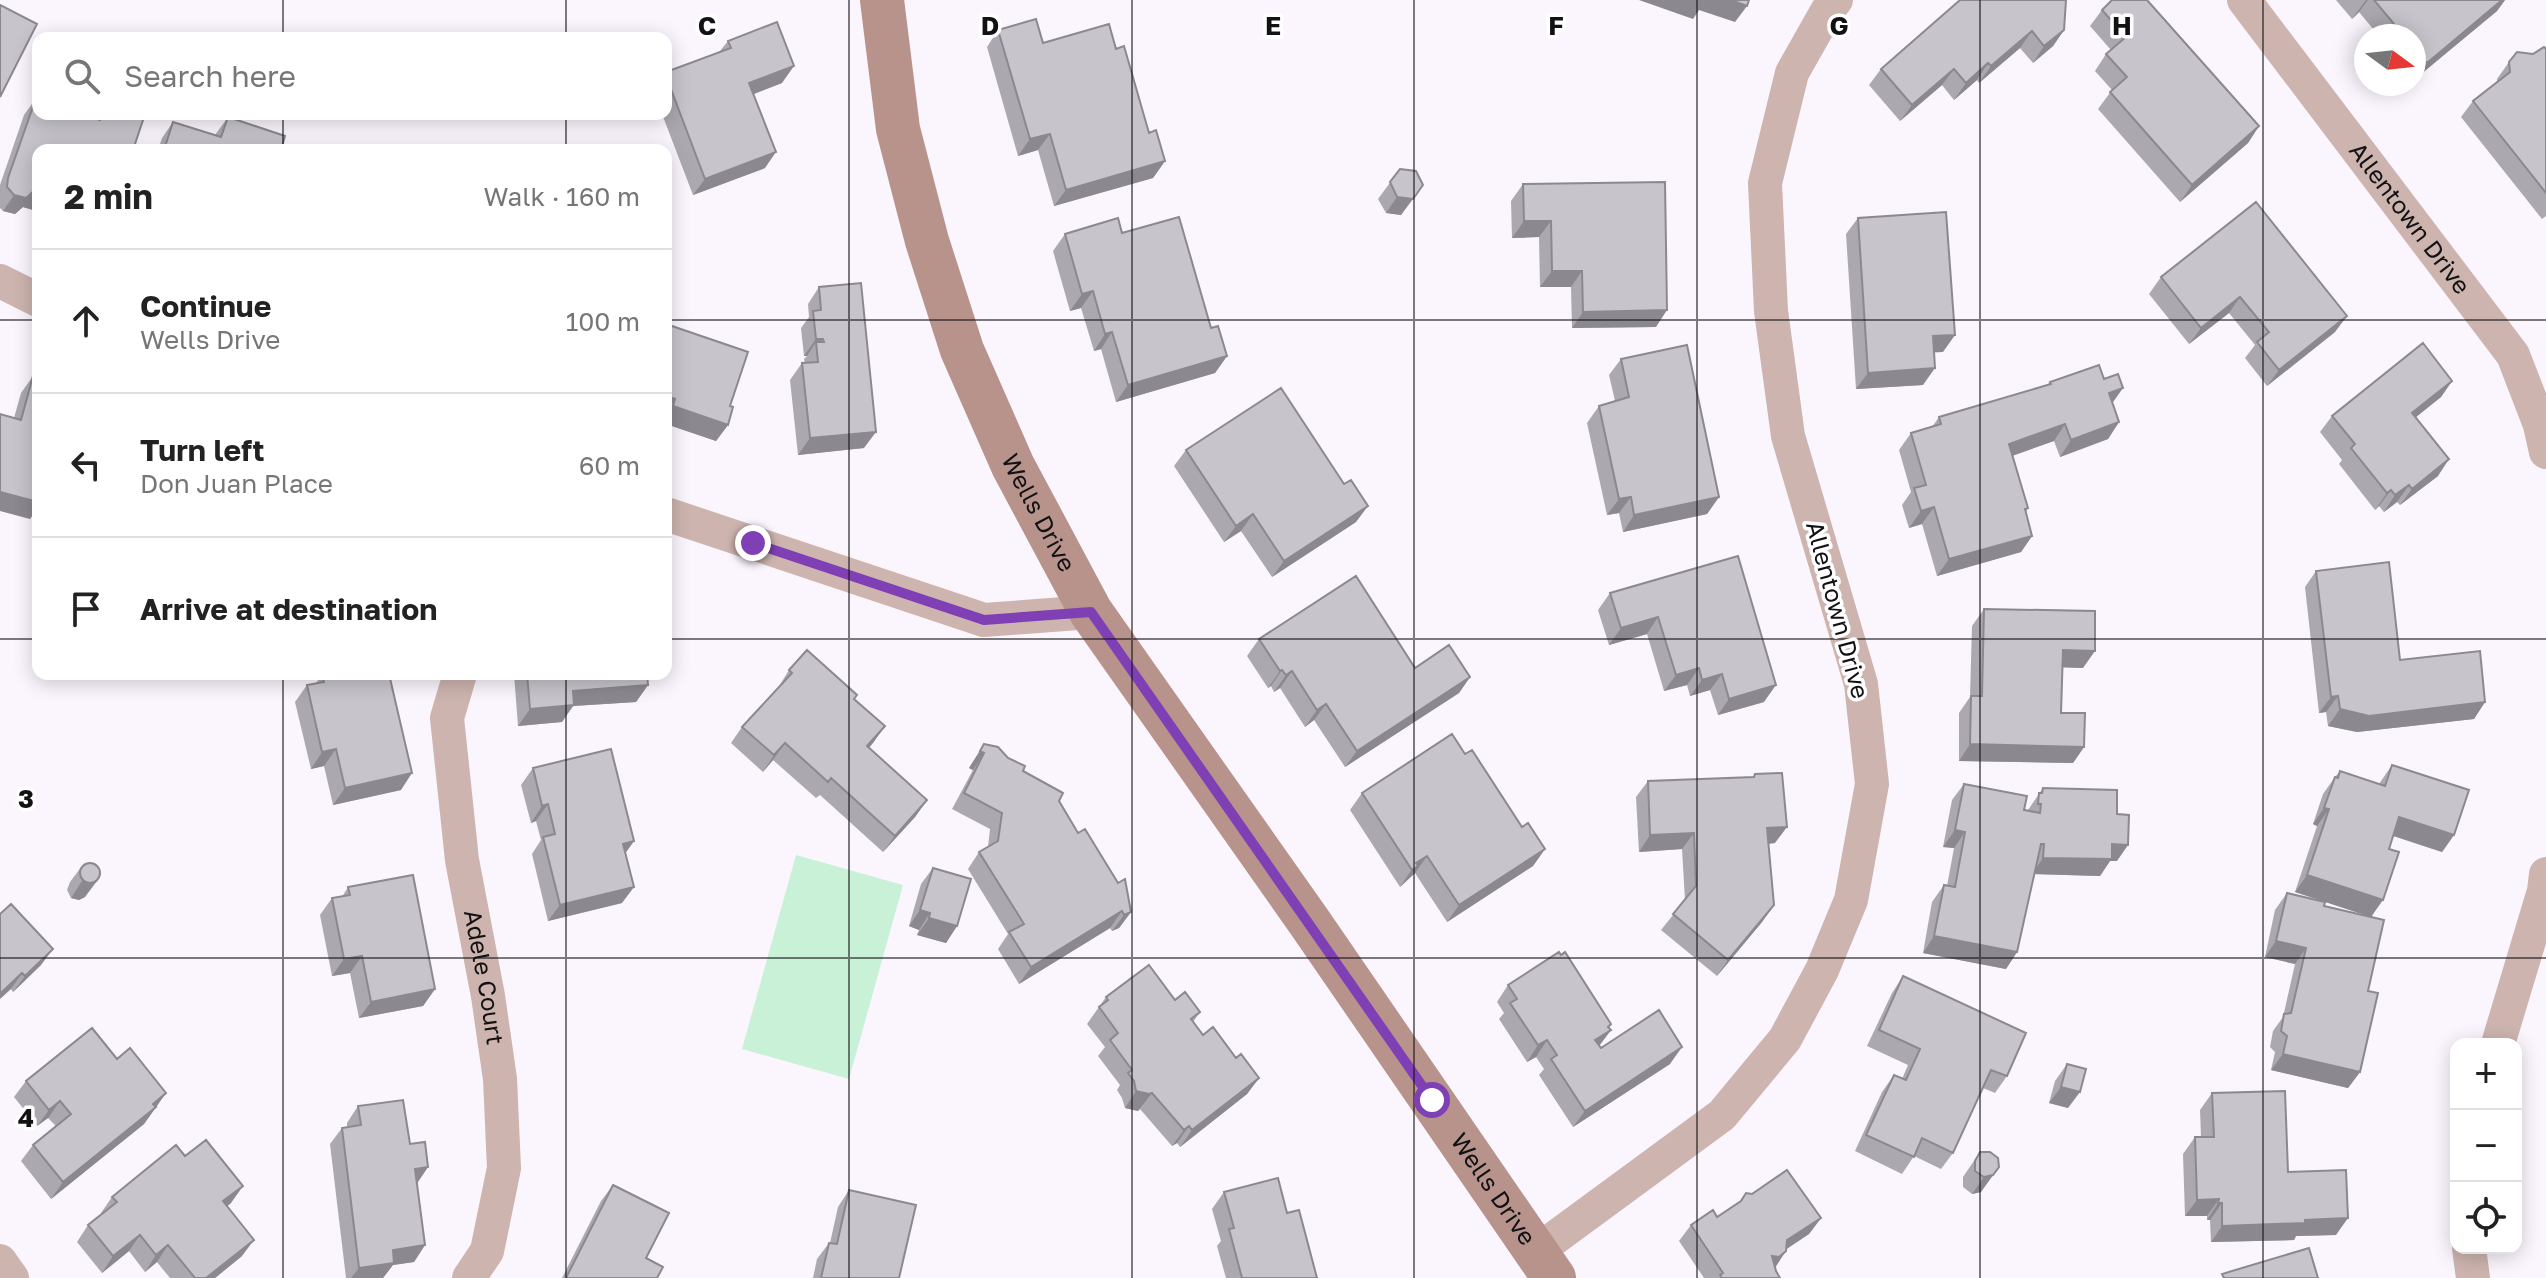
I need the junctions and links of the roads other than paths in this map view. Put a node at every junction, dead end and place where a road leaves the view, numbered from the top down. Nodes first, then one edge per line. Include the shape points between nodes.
1 (882, 0) edge
2 (1836, 0) edge
3 (2244, 0) edge
4 (0, 281) edge
5 (32, 297) edge
6 (2546, 452) edge
7 (672, 516) edge
8 (1091, 612) junction
9 (458, 680) edge
10 (2546, 874) edge
11 (2500, 1038) edge
12 (2470, 1254) edge
13 (0, 1261) edge
14 (1545, 1264) edge
15 (12, 1278) edge
16 (469, 1278) edge
17 (2473, 1278) edge

1 - 8 main road, Wells Drive via 898,129 962,350 1013,466
2 - 14 street, Allentown Drive via 1792,73 1765,183 1771,311 1788,436 1861,684 1872,784 1851,900 1785,1039 1722,1115
3 - 6 street, Allentown Drive via 2513,355
4 - 5 street
7 - 8 street via 984,620
8 - 14 main road, Wells Drive
9 - 16 street, Adele Court via 447,718 462,860 500,1079 504,1168 487,1251
10 - 11 street
12 - 17 street
13 - 15 street

